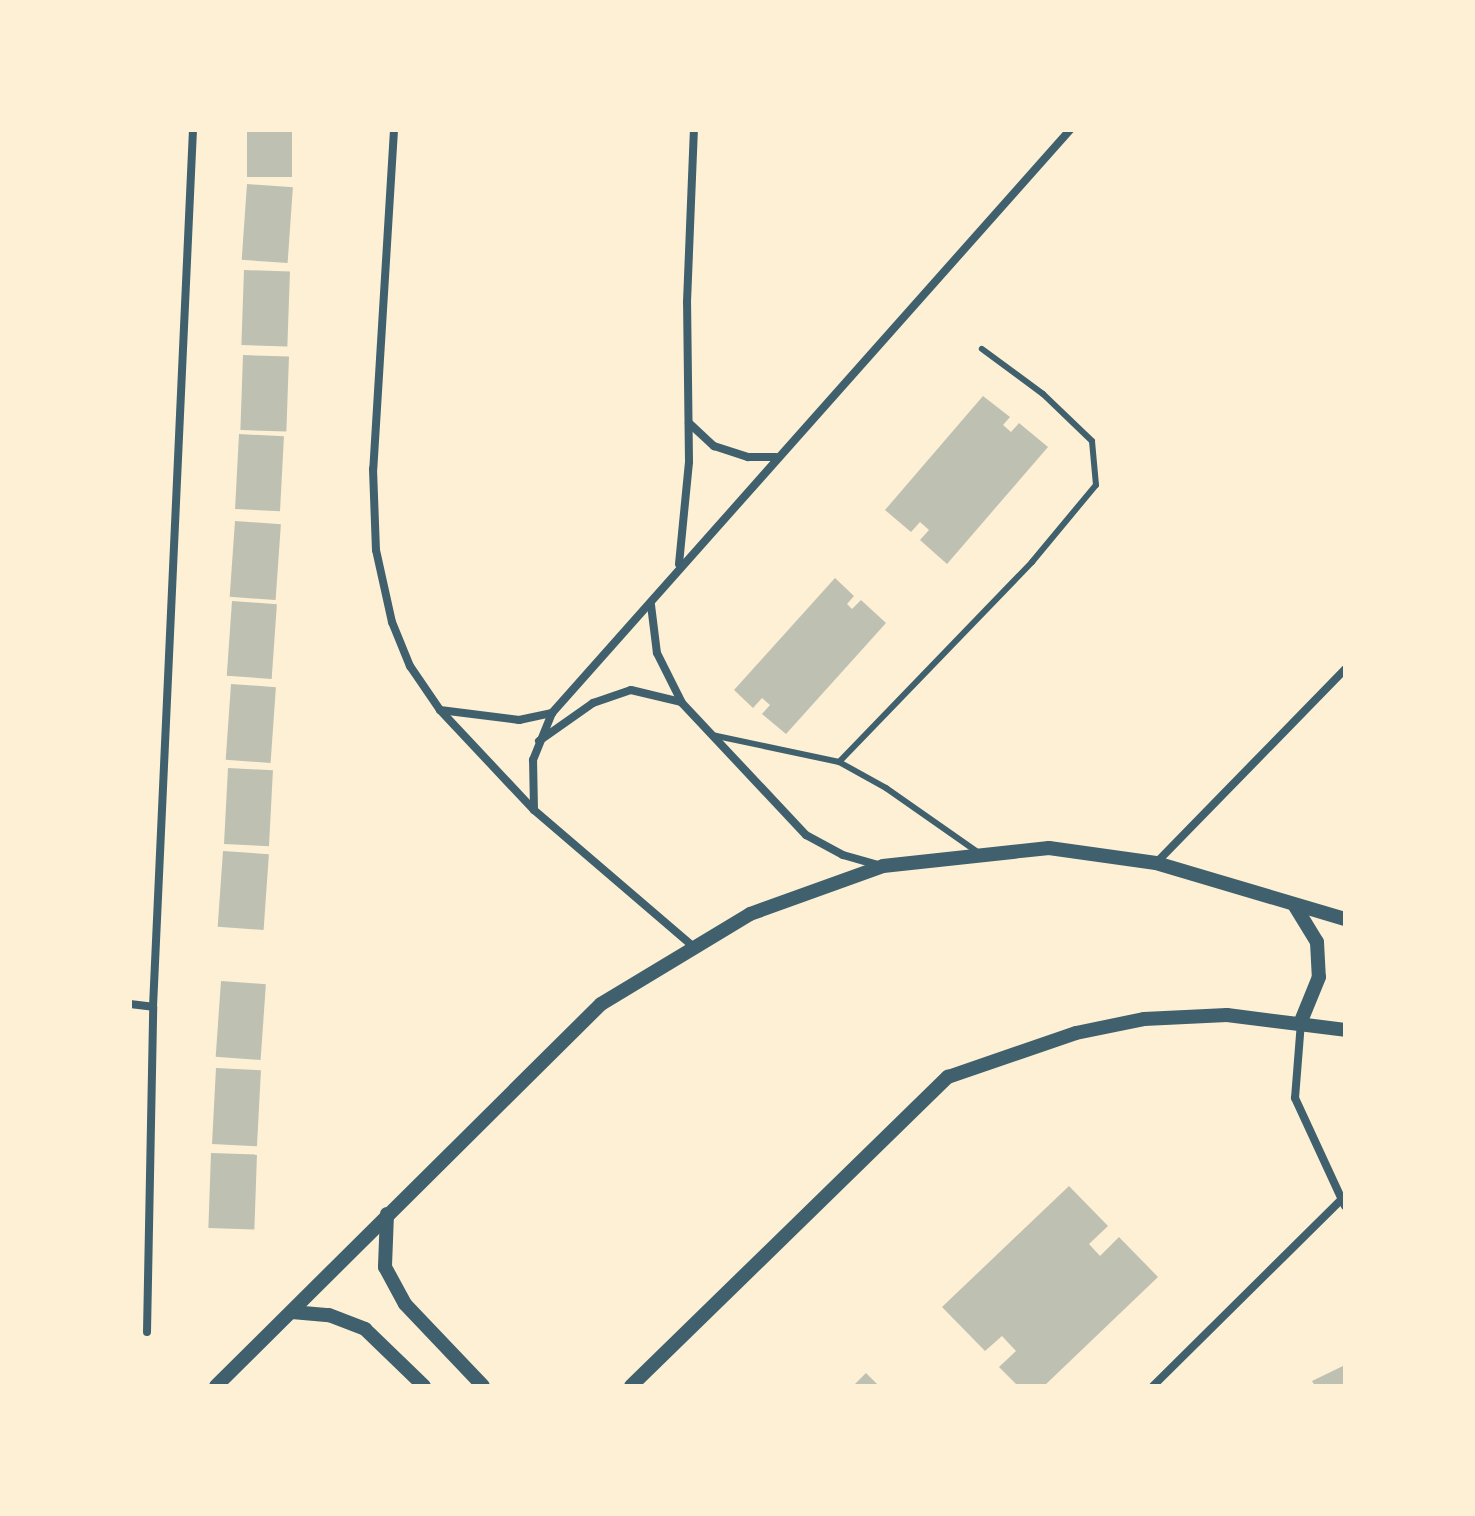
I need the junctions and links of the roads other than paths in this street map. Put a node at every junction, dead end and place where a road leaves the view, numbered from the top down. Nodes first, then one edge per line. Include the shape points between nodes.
1 (193, 130) edge
2 (394, 130) edge
3 (694, 130) edge
4 (1070, 130) edge
5 (982, 349) dead end
6 (689, 423) junction
7 (776, 457) junction
8 (679, 565) junction
9 (651, 605) junction
10 (1345, 669) edge
11 (682, 703) junction
12 (440, 710) junction
13 (552, 713) junction
14 (712, 735) junction
15 (537, 742) junction
16 (839, 762) junction
17 (534, 810) junction
18 (982, 856) junction
19 (1156, 863) junction
20 (883, 866) junction
21 (1295, 906) junction
22 (1345, 919) edge
23 (695, 948) junction
24 (130, 1004) edge
25 (153, 1007) junction
26 (1301, 1021) junction
27 (1345, 1030) edge
28 (1343, 1202) edge
29 (387, 1214) junction
30 (292, 1312) junction
31 (147, 1332) dead end
32 (216, 1386) edge
33 (424, 1386) edge
34 (483, 1386) edge
35 (631, 1386) edge
36 (1153, 1386) edge

1 - 25 street
2 - 12 street via 373,469 376,550 392,622 410,666
3 - 6 street via 687,302
4 - 7 street
5 - 16 lane via 1043,394 1092,441 1096,485 1032,562
6 - 7 street via 714,446 748,457
6 - 8 street
7 - 8 street
8 - 9 street
9 - 11 street via 657,653
9 - 13 street
10 - 19 street
11 - 14 street
11 - 15 street via 631,690 593,703
12 - 13 street via 519,720
12 - 17 street
13 - 15 street
14 - 16 lane
14 - 20 street via 806,835 843,855
15 - 17 street via 531,785
16 - 18 lane via 886,788
17 - 23 street
18 - 19 street via 1049,848
18 - 20 street
19 - 21 street
20 - 23 street via 750,914
21 - 22 street
21 - 26 street via 1317,942 1319,977
23 - 29 street via 601,1004
24 - 25 street
25 - 31 street
26 - 27 street
26 - 28 street via 1295,1098
26 - 35 street via 1227,1015 1144,1019 1076,1033 948,1077
28 - 36 street
29 - 30 street
29 - 34 street via 385,1267 405,1304
30 - 32 street
30 - 33 street via 329,1315 365,1329

